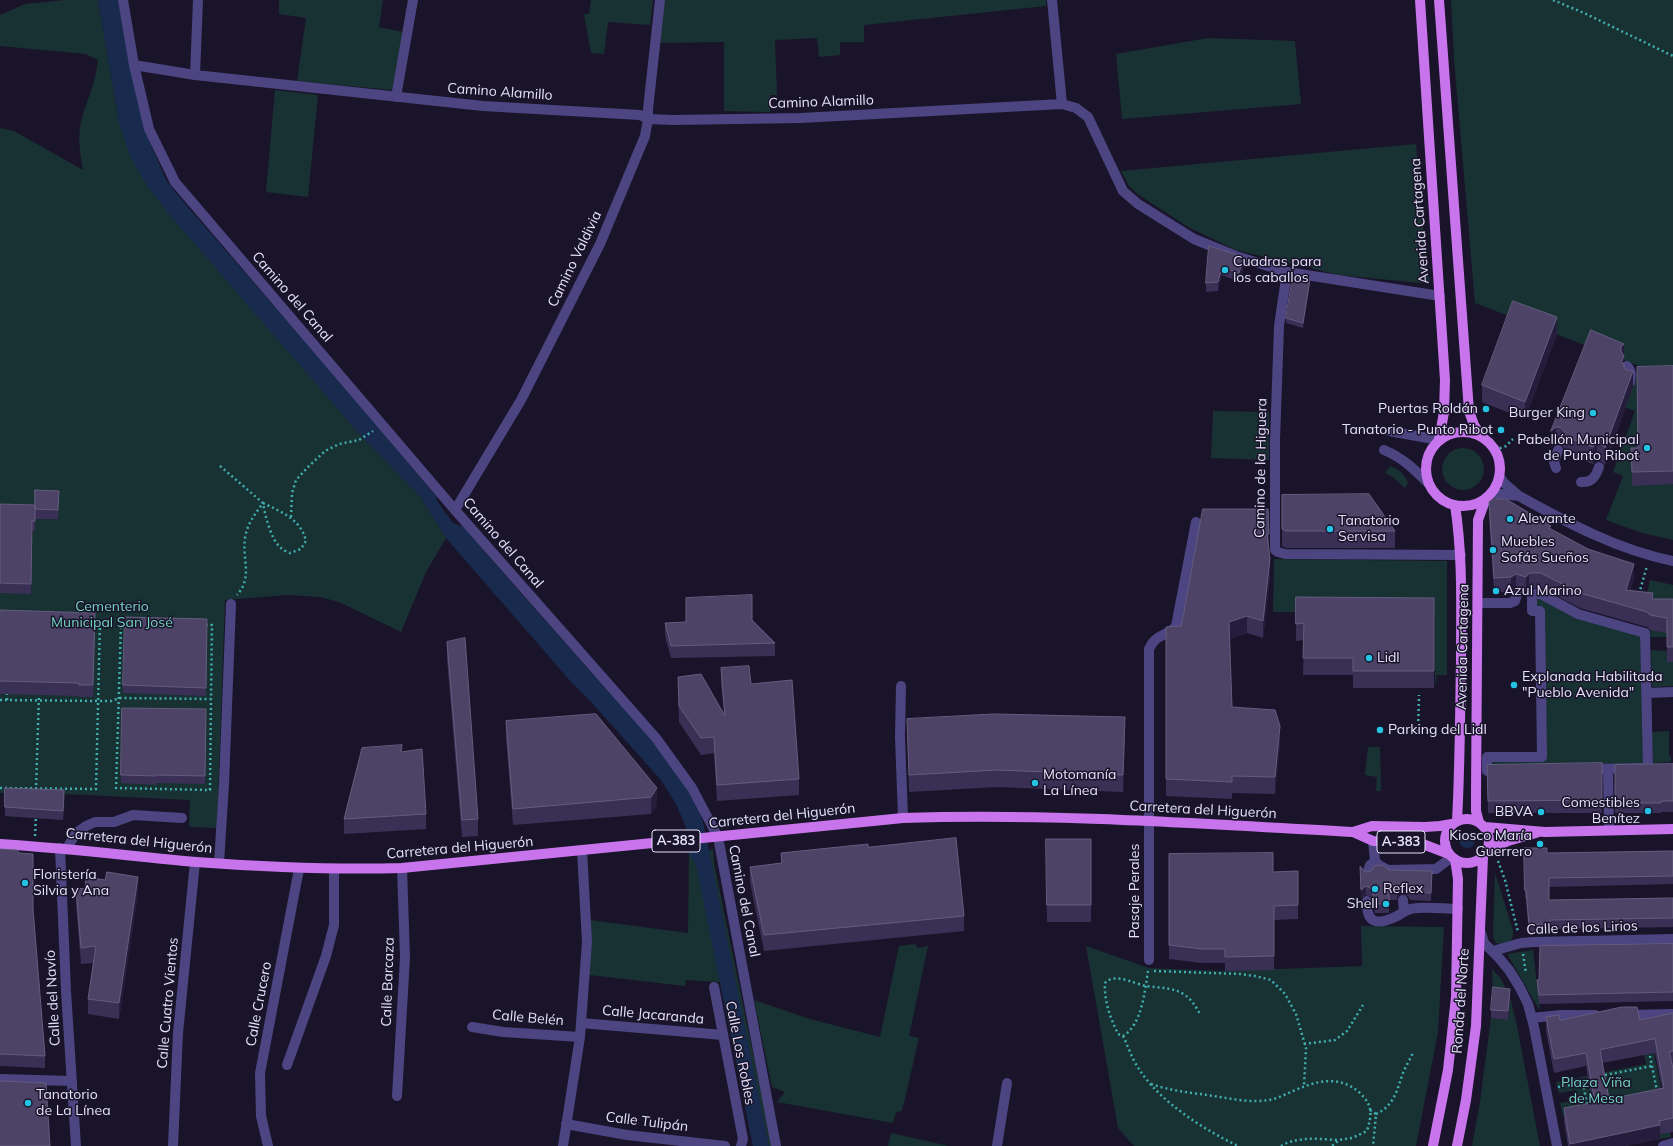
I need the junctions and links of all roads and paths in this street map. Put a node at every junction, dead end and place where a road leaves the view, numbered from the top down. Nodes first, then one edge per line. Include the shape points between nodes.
1 (123, 0) edge
2 (198, 0) edge
3 (413, 0) edge
4 (660, 0) edge
5 (1052, 0) edge
6 (1420, 0) edge
7 (1440, 0) edge
8 (1553, 0) edge
9 (1673, 56) edge
10 (134, 65) junction
11 (195, 75) junction
12 (396, 97) junction
13 (1062, 104) junction
14 (648, 119) junction
15 (1287, 272) junction
16 (1440, 296) junction
17 (378, 427) dead end
18 (1389, 431) dead end
19 (1482, 437) junction
20 (1514, 439) dead end
21 (1439, 440) junction
22 (1384, 450) dead end
23 (1495, 450) junction
24 (1558, 450) dead end
25 (220, 466) dead end
26 (1599, 467) dead end
27 (1556, 468) dead end
28 (1499, 476) junction
29 (1581, 482) dead end
30 (1428, 483) junction
31 (1489, 495) junction
32 (1519, 496) junction
33 (263, 502) junction
34 (1455, 505) junction
35 (456, 510) junction
36 (291, 517) junction
37 (1196, 522) dead end
38 (1460, 554) junction
39 (1650, 556) junction
40 (1673, 561) edge
41 (1517, 595) dead end
42 (1637, 600) edge
43 (1478, 603) junction
44 (231, 604) joint
45 (85, 621) edge
46 (129, 623) edge
47 (197, 625) edge
48 (121, 641) junction
49 (128, 641) edge
50 (204, 643) edge
51 (212, 644) junction
52 (204, 661) edge
53 (212, 662) junction
54 (204, 681) edge
55 (211, 681) junction
56 (7, 686) edge
57 (40, 686) edge
58 (901, 686) dead end
59 (164, 692) edge
60 (1646, 692) junction
61 (1673, 692) edge
62 (66, 693) edge
63 (76, 693) edge
64 (1419, 695) dead end
65 (120, 698) junction
66 (164, 699) junction
67 (211, 699) junction
68 (0, 700) edge
69 (7, 700) junction
70 (39, 700) junction
71 (66, 701) junction
72 (76, 701) junction
73 (98, 701) junction
74 (203, 715) edge
75 (211, 715) junction
76 (1418, 731) dead end
77 (203, 732) edge
78 (211, 733) junction
79 (117, 767) junction
80 (124, 767) edge
81 (1648, 768) junction
82 (1660, 768) edge
83 (1608, 769) junction
84 (203, 770) edge
85 (210, 770) junction
86 (161, 782) edge
87 (0, 788) edge
88 (36, 788) junction
89 (161, 789) junction
90 (36, 796) edge
91 (36, 811) edge
92 (182, 818) dead end
93 (903, 818) junction
94 (1149, 821) junction
95 (1455, 822) junction
96 (1482, 824) junction
97 (1673, 829) edge
98 (1609, 830) junction
99 (1353, 832) junction
100 (1545, 832) junction
101 (718, 837) junction
102 (1372, 841) junction
103 (0, 844) edge
104 (35, 846) junction
105 (64, 848) junction
106 (582, 850) junction
107 (1486, 853) junction
108 (1452, 857) junction
109 (1498, 861) dead end
110 (196, 862) junction
111 (1376, 862) junction
112 (219, 863) junction
113 (402, 868) junction
114 (299, 869) junction
115 (334, 870) junction
116 (1368, 874) edge
117 (1403, 900) dead end
118 (1367, 901) dead end
119 (1458, 909) junction
120 (1404, 912) junction
121 (1479, 928) junction
122 (1673, 939) edge
123 (1521, 943) junction
124 (1493, 951) junction
125 (1149, 960) joint
126 (1148, 971) junction
127 (1526, 976) dead end
128 (1146, 986) junction
129 (714, 987) dead end
130 (1363, 1005) dead end
131 (1200, 1014) dead end
132 (1673, 1014) edge
133 (1532, 1018) junction
134 (581, 1023) junction
135 (472, 1027) dead end
136 (723, 1035) junction
137 (1123, 1036) junction
138 (580, 1037) junction
139 (1304, 1044) junction
140 (1647, 1044) edge
141 (1413, 1053) dead end
142 (287, 1065) dead end
143 (1652, 1066) junction
144 (1605, 1075) edge
145 (1661, 1077) edge
146 (1654, 1078) junction
147 (0, 1079) edge
148 (1596, 1080) edge
149 (72, 1081) junction
150 (1007, 1083) dead end
151 (1582, 1083) junction
152 (1151, 1084) junction
153 (1304, 1086) junction
154 (1662, 1088) edge
155 (1546, 1089) junction
156 (1657, 1089) junction
157 (1658, 1095) edge
158 (397, 1096) dead end
159 (1592, 1103) edge
160 (1587, 1104) junction
161 (1580, 1106) edge
162 (1370, 1110) junction
163 (1376, 1114) junction
164 (566, 1124) junction
165 (1339, 1140) junction
166 (1673, 1143) edge
167 (76, 1146) edge
168 (172, 1146) edge
169 (268, 1146) edge
170 (562, 1146) edge
171 (725, 1146) edge
172 (741, 1146) edge
173 (776, 1146) edge
174 (997, 1146) edge
175 (1238, 1146) edge
176 (1281, 1146) edge
177 (1332, 1146) edge
178 (1374, 1146) edge
179 (1433, 1146) edge
180 (1457, 1146) edge
181 (1557, 1146) edge
182 (1663, 1146) edge

1 - 10 street, Camino del Canal
2 - 11 street
3 - 12 street
4 - 14 street, Camino Valdivia
5 - 13 street
6 - 16 main road, Avenida Cartagena
7 - 19 main road via 1470,411 1474,425
8 - 9 path
10 - 11 street, Camino Alamillo
10 - 35 street, Camino del Canal via 148,129 175,182
11 - 12 street, Camino Alamillo
12 - 14 street, Camino Alamillo via 483,106 640,115
13 - 14 street, Camino Alamillo via 801,118
13 - 15 street, Camino Alamillo via 1076,108 1088,117 1123,191 1138,204 1194,239
14 - 35 street, Camino Valdivia via 645,136 600,244 521,400
15 - 16 street, Camino Alamillo
15 - 38 street, Camino de la Higuera via 1279,326 1275,550 1281,553
16 - 21 main road, Avenida Cartagena via 1445,380 1444,412
17 - 36 path via 363,438 339,444 325,451 308,467 296,480 292,493
18 - 21 street
19 - 21 main road via 1472,432 1460,432 1448,434
19 - 23 main road
20 - 23 path via 1506,446
21 - 30 main road via 1426,460
22 - 30 street via 1410,464
23 - 28 main road via 1499,459
24 - 27 street via 1554,462
25 - 33 path
26 - 29 street via 1591,480
28 - 31 main road
28 - 32 street
30 - 34 main road via 1444,501
31 - 32 street
31 - 34 main road via 1477,503
31 - 43 main road, Avenida Cartagena via 1478,520
32 - 39 street via 1581,529
33 - 36 path
33 - 36 path via 265,516 273,535 280,548 290,553 301,550 306,541 304,531
33 - 44 path via 249,523 245,539 245,584
34 - 38 main road, Avenida Cartagena
35 - 101 street, Camino del Canal via 656,738 692,788
37 - 94 street, Pasaje Perales via 1176,626 1172,631 1157,637 1149,649
38 - 95 main road, Avenida Cartagena via 1460,768
39 - 40 street
39 - 42 path
41 - 43 street via 1515,601 1510,603
43 - 96 main road, Avenida Cartagena via 1476,811
44 - 112 street
45 - 73 path via 100,621
46 - 48 path via 121,623
47 - 51 path via 212,625
48 - 49 path
48 - 65 path
50 - 51 path
51 - 53 path
52 - 53 path
53 - 55 path
54 - 55 path
55 - 67 path
56 - 69 path
57 - 70 path
58 - 93 street
59 - 66 path
60 - 61 street
60 - 81 street
60 - 83 street via 1645,633 1578,614 1541,594 1532,594 1532,611 1540,611 1542,757 1487,758 1487,771
62 - 71 path
63 - 72 path
64 - 76 path
65 - 66 path
65 - 73 path
65 - 79 path
66 - 67 path
67 - 75 path
68 - 69 path
69 - 70 path
70 - 71 path
70 - 88 path
71 - 72 path
72 - 73 path
73 - 88 path via 96,789
74 - 75 path
75 - 78 path
77 - 78 path
78 - 85 path
79 - 80 path
79 - 89 path via 116,788
81 - 82 street
81 - 83 street
83 - 98 street
84 - 85 path
85 - 89 path via 210,790
86 - 89 path
87 - 88 path
88 - 90 path
91 - 104 path
92 - 105 street via 133,816 114,822 95,822 76,833
93 - 94 main road, Carretera del Higuerón / A-383 via 1080,817
93 - 101 main road, Carretera del Higuerón / A-383
94 - 99 main road, Carretera del Higuerón / A-383
94 - 125 street, Pasaje Perales
95 - 96 main road via 1468,819
95 - 99 main road, A-383 via 1425,827 1372,826
95 - 108 main road via 1446,835 1445,842
96 - 100 main road
96 - 107 main road via 1490,841
97 - 98 main road
98 - 100 main road
99 - 102 main road, A-383
100 - 107 main road via 1508,841
101 - 106 main road, Carretera del Higuerón / A-383
101 - 173 street, Camino del Canal
102 - 108 main road, A-383 via 1420,843
102 - 111 street
103 - 104 main road, Carretera del Higuerón / A-383
104 - 105 main road, Carretera del Higuerón / A-383
105 - 110 main road, Carretera del Higuerón / A-383
105 - 149 street, Calle del Navío via 63,932
106 - 113 main road, Carretera del Higuerón / A-383
106 - 134 street via 587,942
107 - 108 main road via 1469,863 1462,863
107 - 121 main road, Ronda del Norte
108 - 111 street via 1436,869 1403,874 1383,868
108 - 119 main road, Ronda del Norte via 1458,874
109 - 123 path
110 - 112 main road, Carretera del Higuerón / A-383
110 - 168 street, Calle Cuatro Vientos via 178,1033
111 - 116 street via 1370,866
112 - 114 main road, Carretera del Higuerón / A-383
113 - 115 main road, Carretera del Higuerón / A-383
113 - 158 street, Calle Barcaza via 405,957
114 - 115 main road, Carretera del Higuerón / A-383
114 - 169 street, Calle Crucero via 260,1073 261,1116
115 - 142 street via 334,925 326,956
117 - 120 street
118 - 120 street via 1368,914 1377,922
119 - 120 street via 1411,909
119 - 179 main road, Ronda del Norte via 1456,996 1448,1070
121 - 124 street via 1484,943
121 - 180 main road, Ronda del Norte via 1476,1026
122 - 123 street, Calle de los Lirios
123 - 124 street, Calle de los Lirios
123 - 127 path
124 - 133 street via 1519,986
125 - 126 path
126 - 128 path
126 - 139 path via 1240,974 1271,980 1285,994 1296,1014
128 - 131 path via 1176,990 1186,995
128 - 137 path via 1136,1023
128 - 137 path via 1114,978 1105,983 1105,1001 1111,1020 1118,1034
129 - 136 street, Calle Los Robles
130 - 139 path via 1347,1031 1335,1040
132 - 133 street via 1561,1015
133 - 155 street
134 - 136 street, Calle Jacaranda
134 - 138 street
135 - 138 street, Calle Belén via 503,1032
136 - 172 street, Calle Los Robles via 743,1139
137 - 152 path via 1139,1069
138 - 164 street
139 - 153 path
140 - 143 path
141 - 163 path via 1394,1099 1384,1110
143 - 144 path
143 - 146 path
145 - 146 path
146 - 156 path
147 - 149 street
148 - 151 path
149 - 167 street, Calle del Navío
150 - 174 street
151 - 155 path
151 - 160 path
152 - 153 path via 1242,1101 1269,1100
152 - 175 path via 1192,1119
153 - 162 path via 1327,1080 1344,1082 1369,1102
154 - 156 path
155 - 181 street
156 - 157 path
159 - 160 path
160 - 161 path
162 - 163 path
162 - 165 path via 1367,1131 1352,1138
163 - 178 path
164 - 170 street
164 - 171 street, Calle Tulipán via 627,1136
165 - 176 path via 1304,1139
165 - 177 path
166 - 182 street

